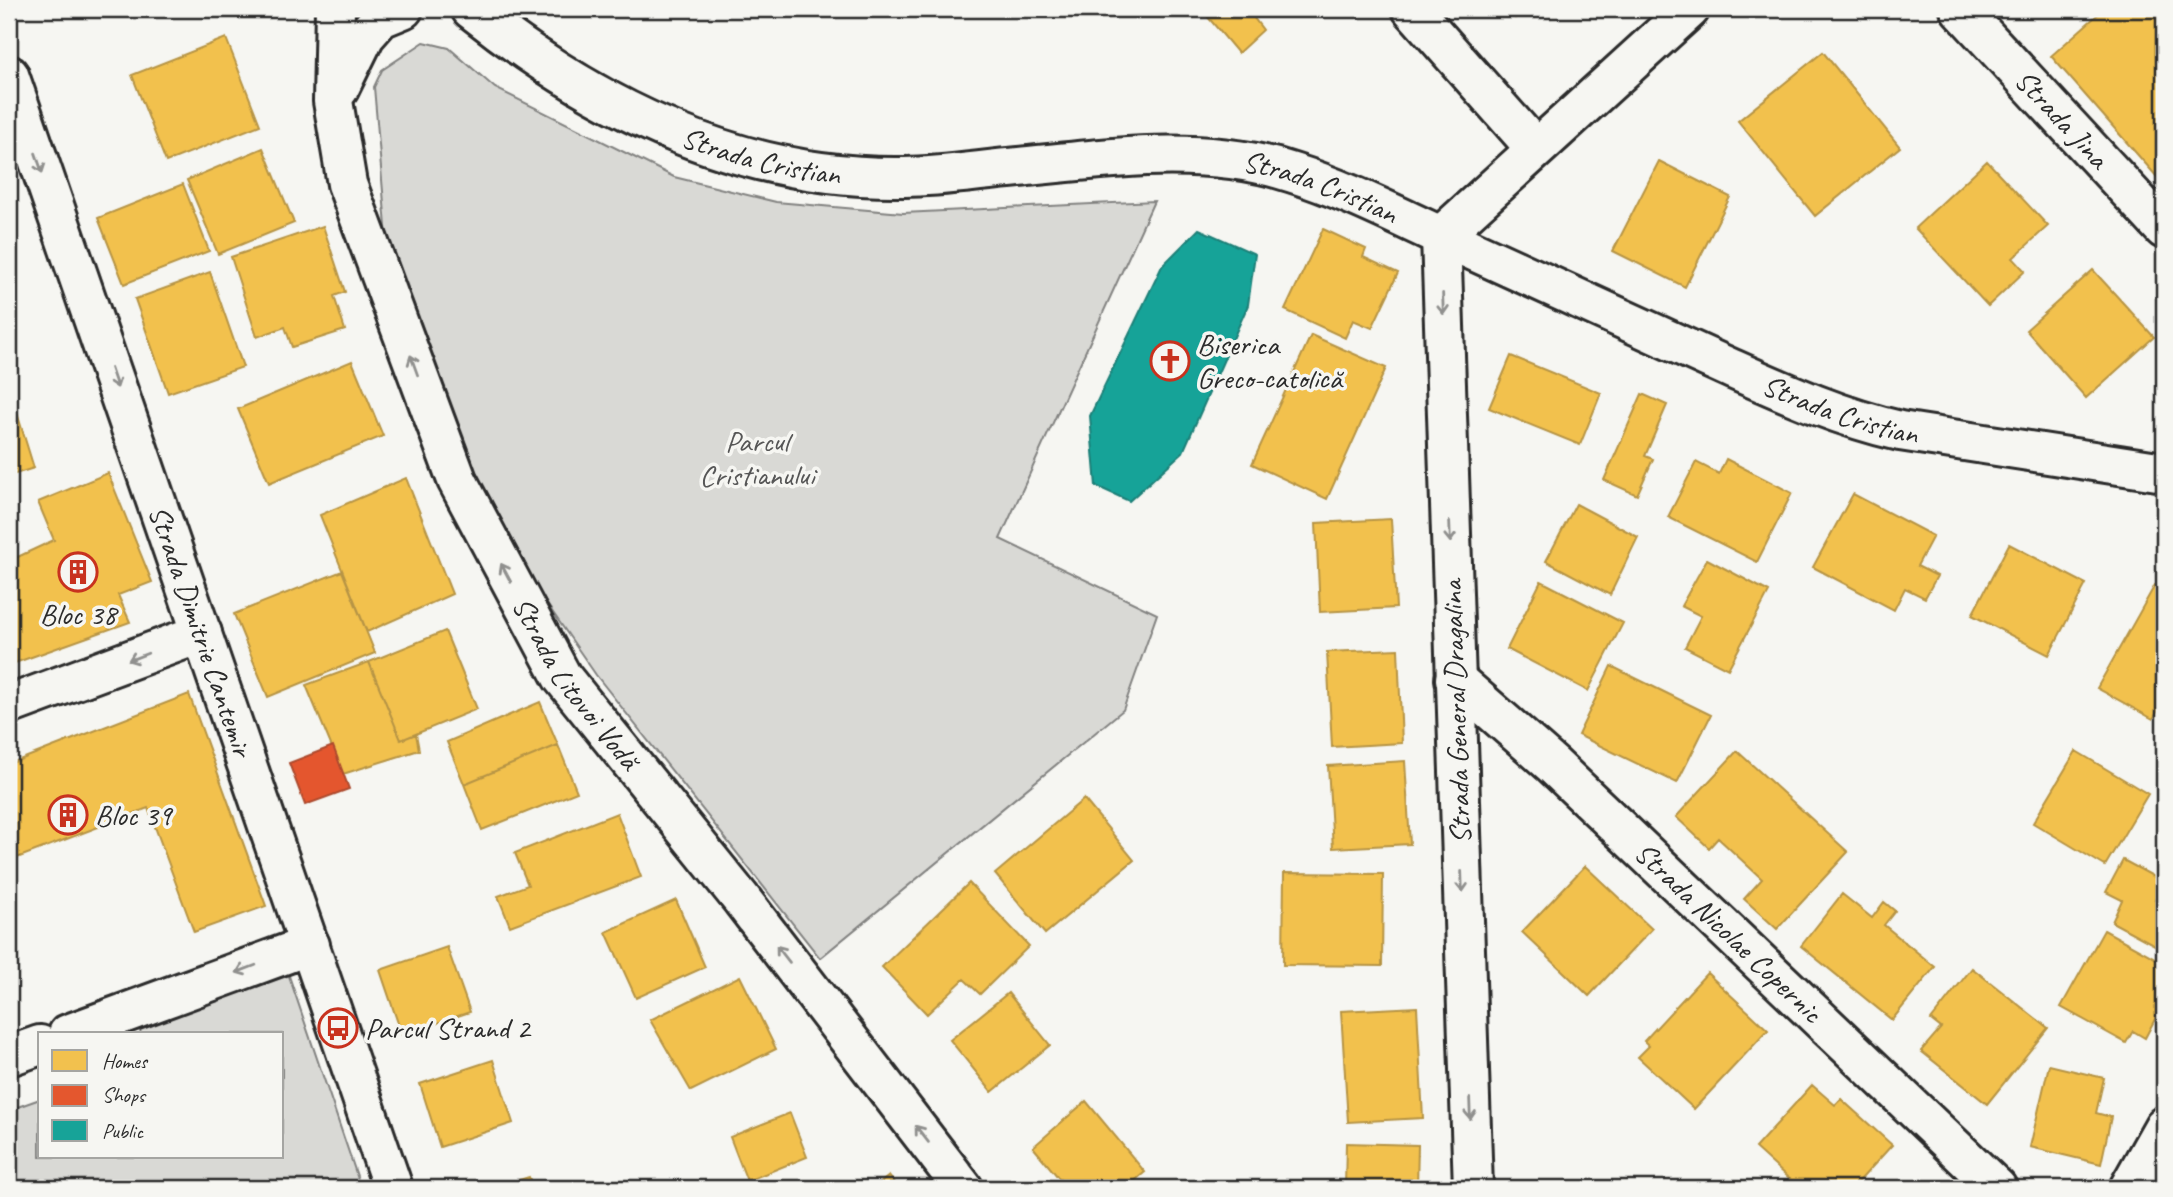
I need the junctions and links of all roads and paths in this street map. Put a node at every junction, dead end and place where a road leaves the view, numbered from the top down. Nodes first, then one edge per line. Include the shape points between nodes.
1 (335, 9) edge
2 (403, 9) edge
3 (471, 9) edge
4 (1412, 9) edge
5 (1689, 9) edge
6 (1960, 9) edge
7 (9, 75) edge
8 (333, 101) junction
9 (1535, 148) junction
10 (2164, 229) edge
11 (1441, 236) junction
12 (2164, 472) edge
13 (202, 633) junction
14 (1455, 679) junction
15 (9, 705) edge
16 (310, 945) junction
17 (73, 1032) edge
18 (38, 1046) edge
19 (9, 1056) edge
20 (2164, 1126) edge
21 (393, 1188) edge
22 (963, 1188) edge
23 (1473, 1188) edge
24 (1997, 1188) edge
25 (2129, 1188) edge

1 - 8 street, Strada Litovoi Vodă
2 - 8 street via 381,18 365,36
3 - 11 street, Strada Cristian via 569,80 645,121 726,152 797,169 905,177 1116,158 1241,160 1292,172
4 - 9 street
5 - 9 street
6 - 10 street, Strada Jina
7 -> 13 street, Strada Dimitrie Cantemir
22 -> 8 street, Strada Litovoi Vodă via 742,900 562,677 457,480 347,184
9 - 11 street
11 - 12 street, Strada Cristian via 1857,421 1900,432
11 -> 14 street, Strada General Dragalina
13 -> 15 street
13 - 16 street, Strada Dimitrie Cantemir
14 -> 23 street, Strada General Dragalina
14 - 24 street, Strada Nicolae Copernic via 1553,765
16 -> 17 street
16 - 21 street, Strada Dimitrie Cantemir
18 - 19 street
20 - 25 street

